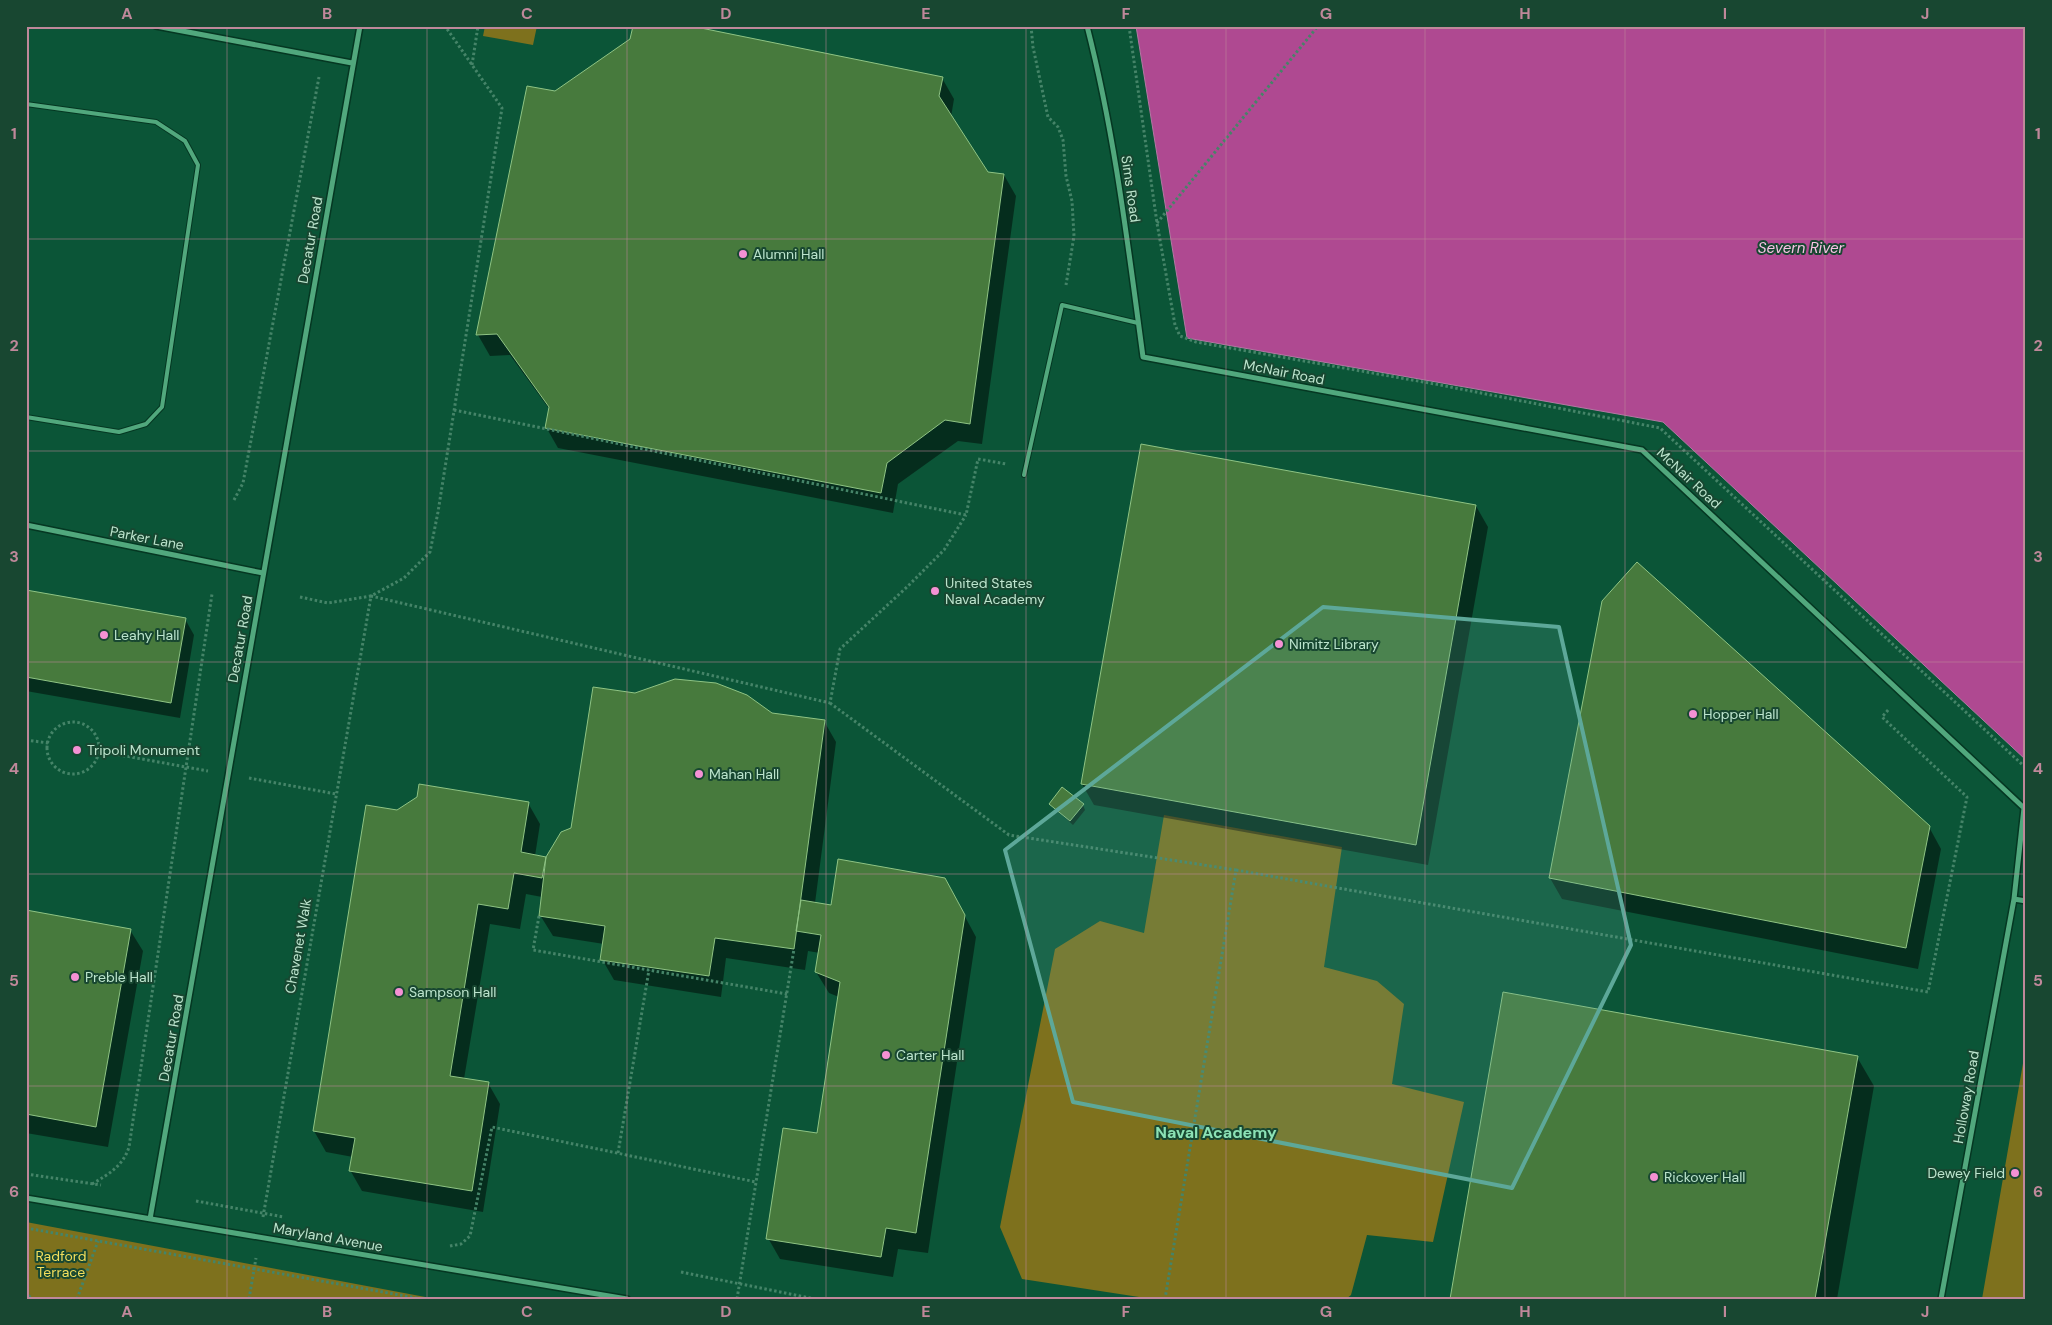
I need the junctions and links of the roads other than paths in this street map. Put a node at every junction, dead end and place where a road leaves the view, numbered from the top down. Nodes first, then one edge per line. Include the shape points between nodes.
1 (156, 26) edge
2 (360, 26) edge
3 (1087, 26) edge
4 (352, 63) junction
5 (26, 104) edge
6 (1138, 323) junction
7 (1143, 357) joint
8 (26, 417) edge
9 (1024, 475) dead end
10 (26, 525) edge
11 (263, 573) junction
12 (2014, 899) junction
13 (2026, 901) edge
14 (26, 1198) edge
15 (150, 1219) junction
16 (626, 1299) edge
17 (1941, 1299) edge

1 - 4 street
2 - 4 street, Decatur Road
3 - 6 street, Sims Road via 1114,145
4 - 11 street, Decatur Road
5 - 8 lane via 156,122 185,141 198,165 162,407 146,424 119,432
6 - 7 street, Sims Road
6 - 9 lane via 1062,305
7 - 12 street, McNair Road via 1642,450 2024,808
10 - 11 street, Parker Lane
11 - 15 street, Decatur Road
12 - 13 street
12 - 17 street, Holloway Road
14 - 15 street, Maryland Avenue
15 - 16 street, Maryland Avenue

